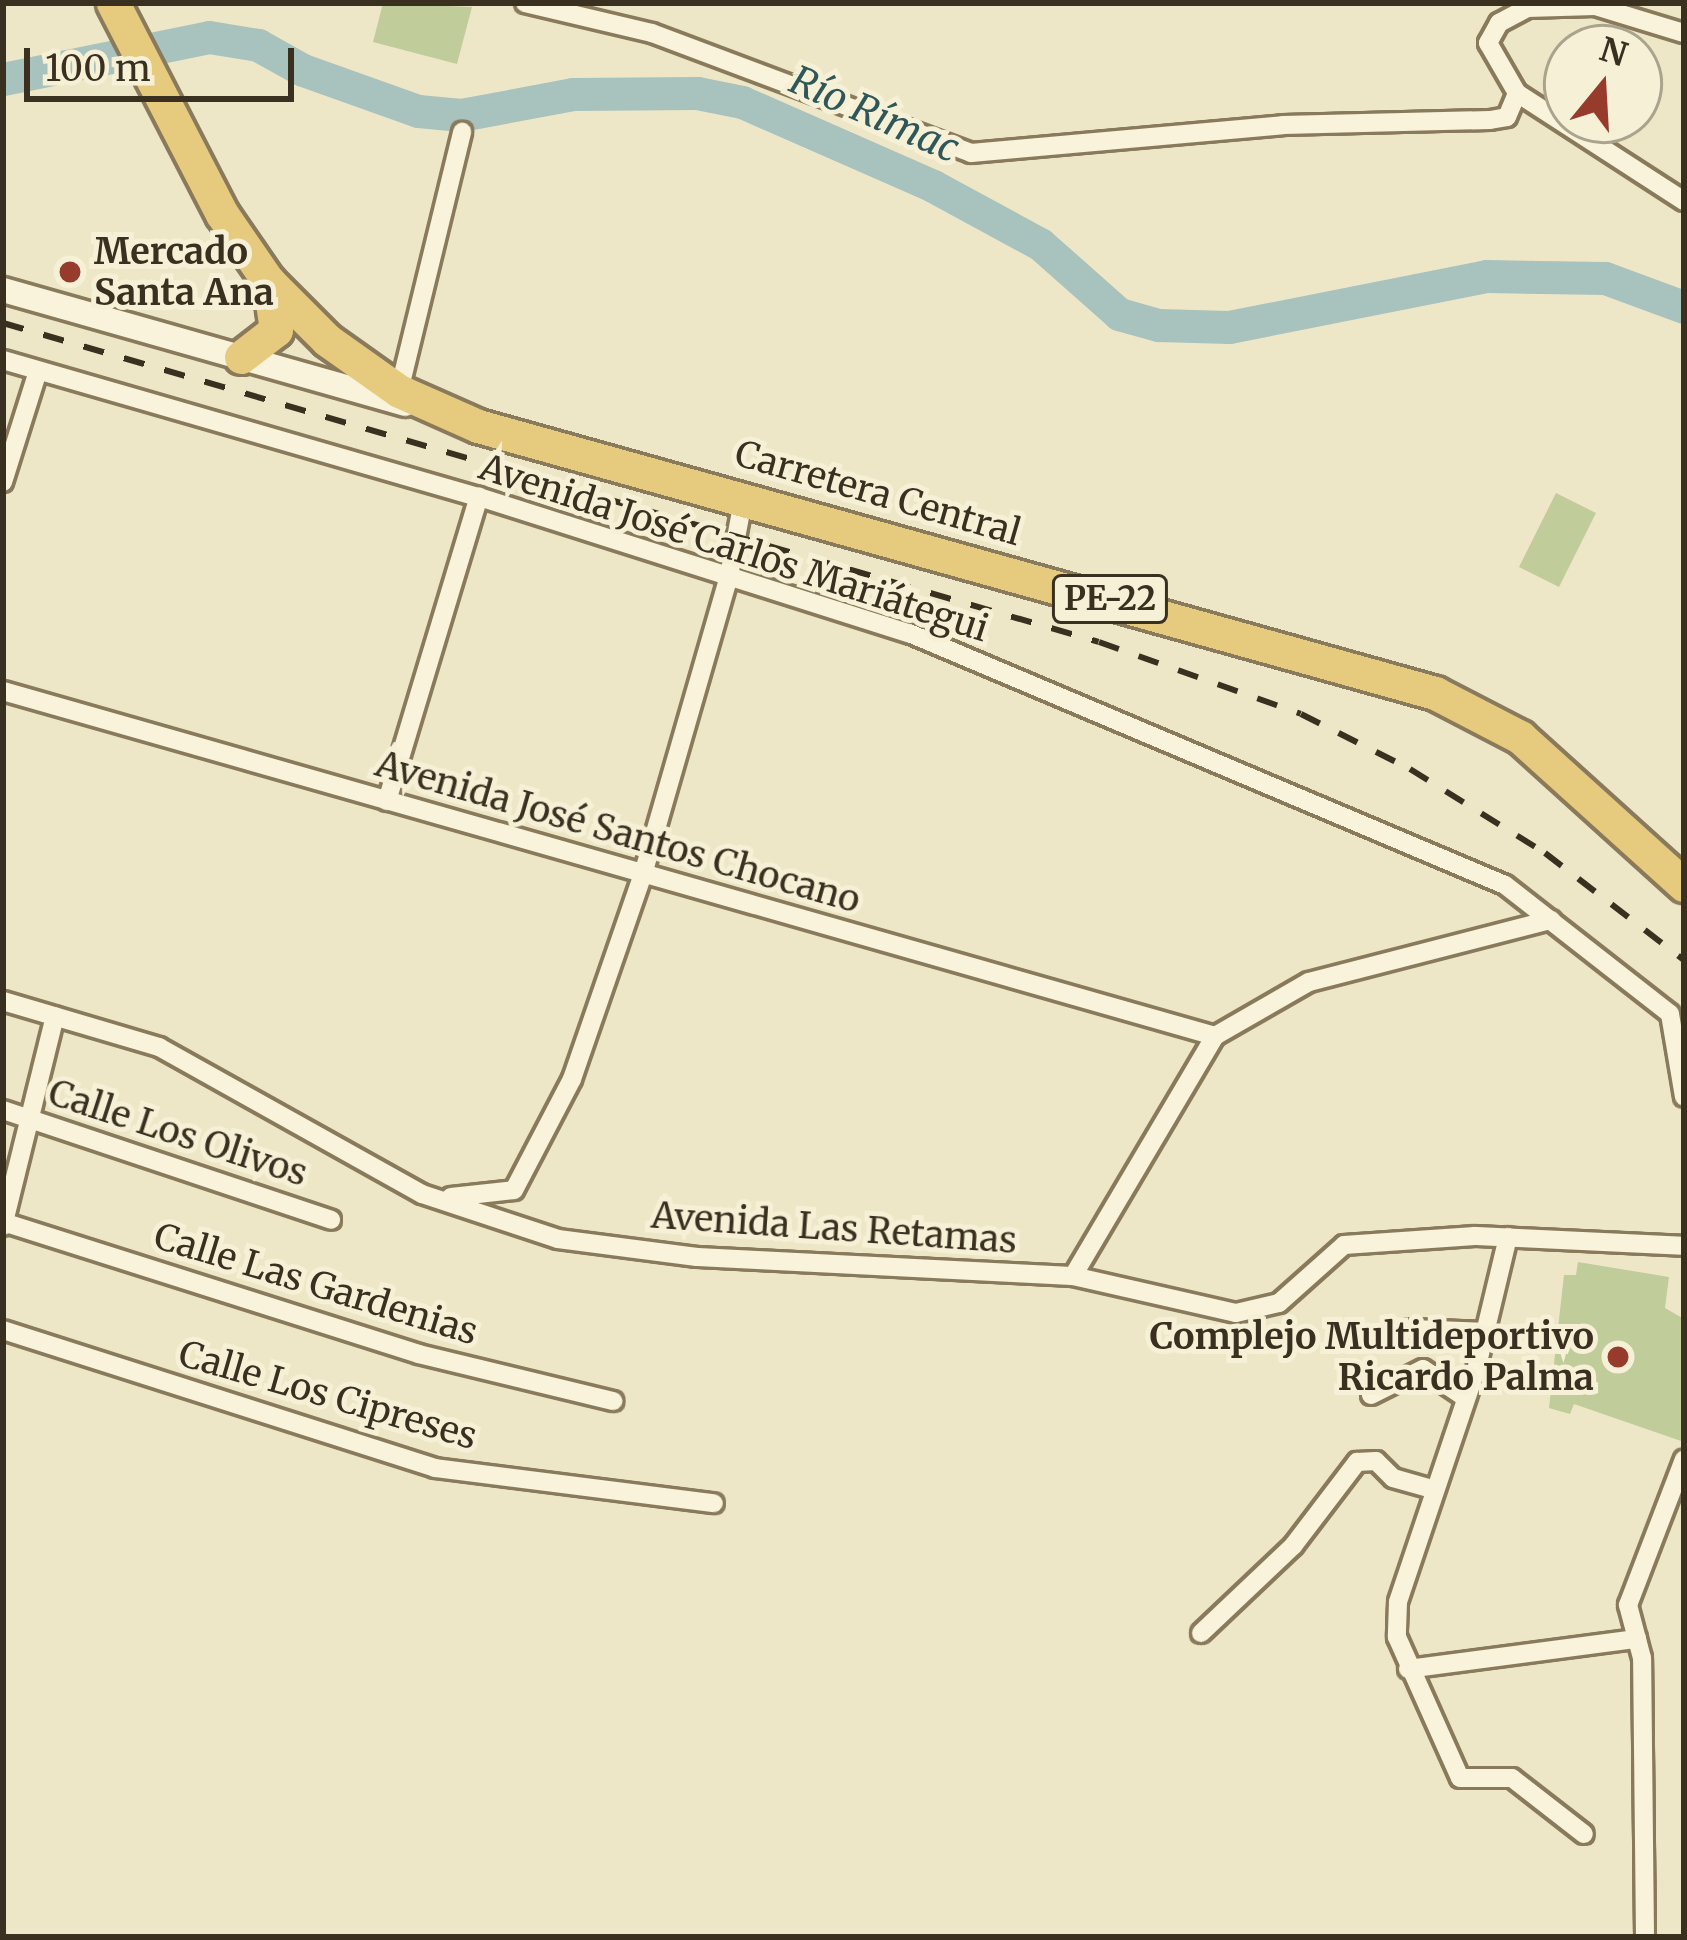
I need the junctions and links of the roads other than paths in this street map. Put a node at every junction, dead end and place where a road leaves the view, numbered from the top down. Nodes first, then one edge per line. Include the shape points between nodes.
1 (524, 3) edge
2 (114, 6) edge
3 (1684, 33) edge
4 (1517, 93) junction
5 (462, 132) dead end
6 (1684, 201) edge
7 (268, 280) junction
8 (3, 290) edge
9 (241, 357) junction
10 (3, 360) edge
11 (38, 370) junction
12 (399, 391) junction
13 (478, 426) junction
14 (3, 482) edge
15 (744, 495) junction
16 (479, 497) junction
17 (729, 576) junction
18 (3, 691) edge
19 (387, 801) junction
20 (643, 874) junction
21 (1684, 885) edge
22 (1551, 920) junction
23 (3, 1000) edge
24 (55, 1016) junction
25 (1214, 1036) junction
26 (1684, 1097) edge
27 (3, 1110) edge
28 (29, 1118) junction
29 (422, 1194) junction
30 (331, 1220) dead end
31 (3, 1223) edge
32 (1508, 1237) junction
33 (1683, 1250) edge
34 (1073, 1276) junction
35 (3, 1330) edge
36 (1486, 1332) junction
37 (1354, 1342) dead end
38 (1371, 1395) dead end
39 (1464, 1397) junction
40 (613, 1401) dead end
41 (1684, 1459) edge
42 (1432, 1489) junction
43 (714, 1503) dead end
44 (1201, 1633) dead end
45 (1637, 1639) junction
46 (1408, 1669) junction
47 (1584, 1834) dead end
48 (1645, 1937) edge

1 - 4 street via 652,33 971,153 1193,130 1490,120 1507,117
2 - 7 highway, PE-22 via 222,214
3 - 4 street via 1595,6 1527,8 1499,23 1488,43
4 - 6 street
5 - 12 street
7 - 9 highway via 276,330
7 - 12 highway, PE-22 via 327,340
8 - 9 street
9 - 13 street
10 - 11 street, Avenida José Carlos Mariátegui
11 - 14 street
11 - 16 street, Avenida José Carlos Mariátegui
12 - 13 highway, PE-22
13 - 15 highway, Carretera Central / PE-22
15 - 17 street
15 - 21 highway, Carretera Central / PE-22 via 1435,693 1520,737
16 - 17 street, Avenida José Carlos Mariátegui
16 - 19 street
17 - 20 street
17 - 22 street, Avenida José Carlos Mariátegui via 909,633 1505,885
18 - 19 street, Avenida José Santos Chocano
19 - 20 street, Avenida José Santos Chocano
20 - 25 street, Avenida José Santos Chocano
20 - 29 street via 572,1079 530,1172 514,1190 487,1198
22 - 25 street via 1310,982
22 - 26 street, Avenida José Carlos Mariátegui via 1670,1015
23 - 24 street, Avenida Las Retamas
24 - 28 street
24 - 29 street, Avenida Las Retamas via 174,1054
25 - 34 street
27 - 28 street, Calle Los Olivos
28 - 30 street, Calle Los Olivos
28 - 31 street
29 - 34 street, Avenida Las Retamas via 558,1239 697,1257
31 - 40 street, Calle Las Gardenias via 419,1354
32 - 33 street, Avenida Las Retamas
32 - 34 street, Avenida Las Retamas via 1343,1245 1262,1311 1189,1304
32 - 36 street
35 - 43 street, Calle Los Cipreses via 435,1468
36 - 37 street via 1412,1329
36 - 39 street
38 - 39 street via 1423,1369
39 - 42 street
41 - 45 street via 1630,1583
42 - 44 street via 1393,1478 1376,1461 1357,1462 1293,1546
42 - 46 street via 1398,1602
45 - 46 street
45 - 48 street
46 - 47 street via 1460,1778 1512,1778

